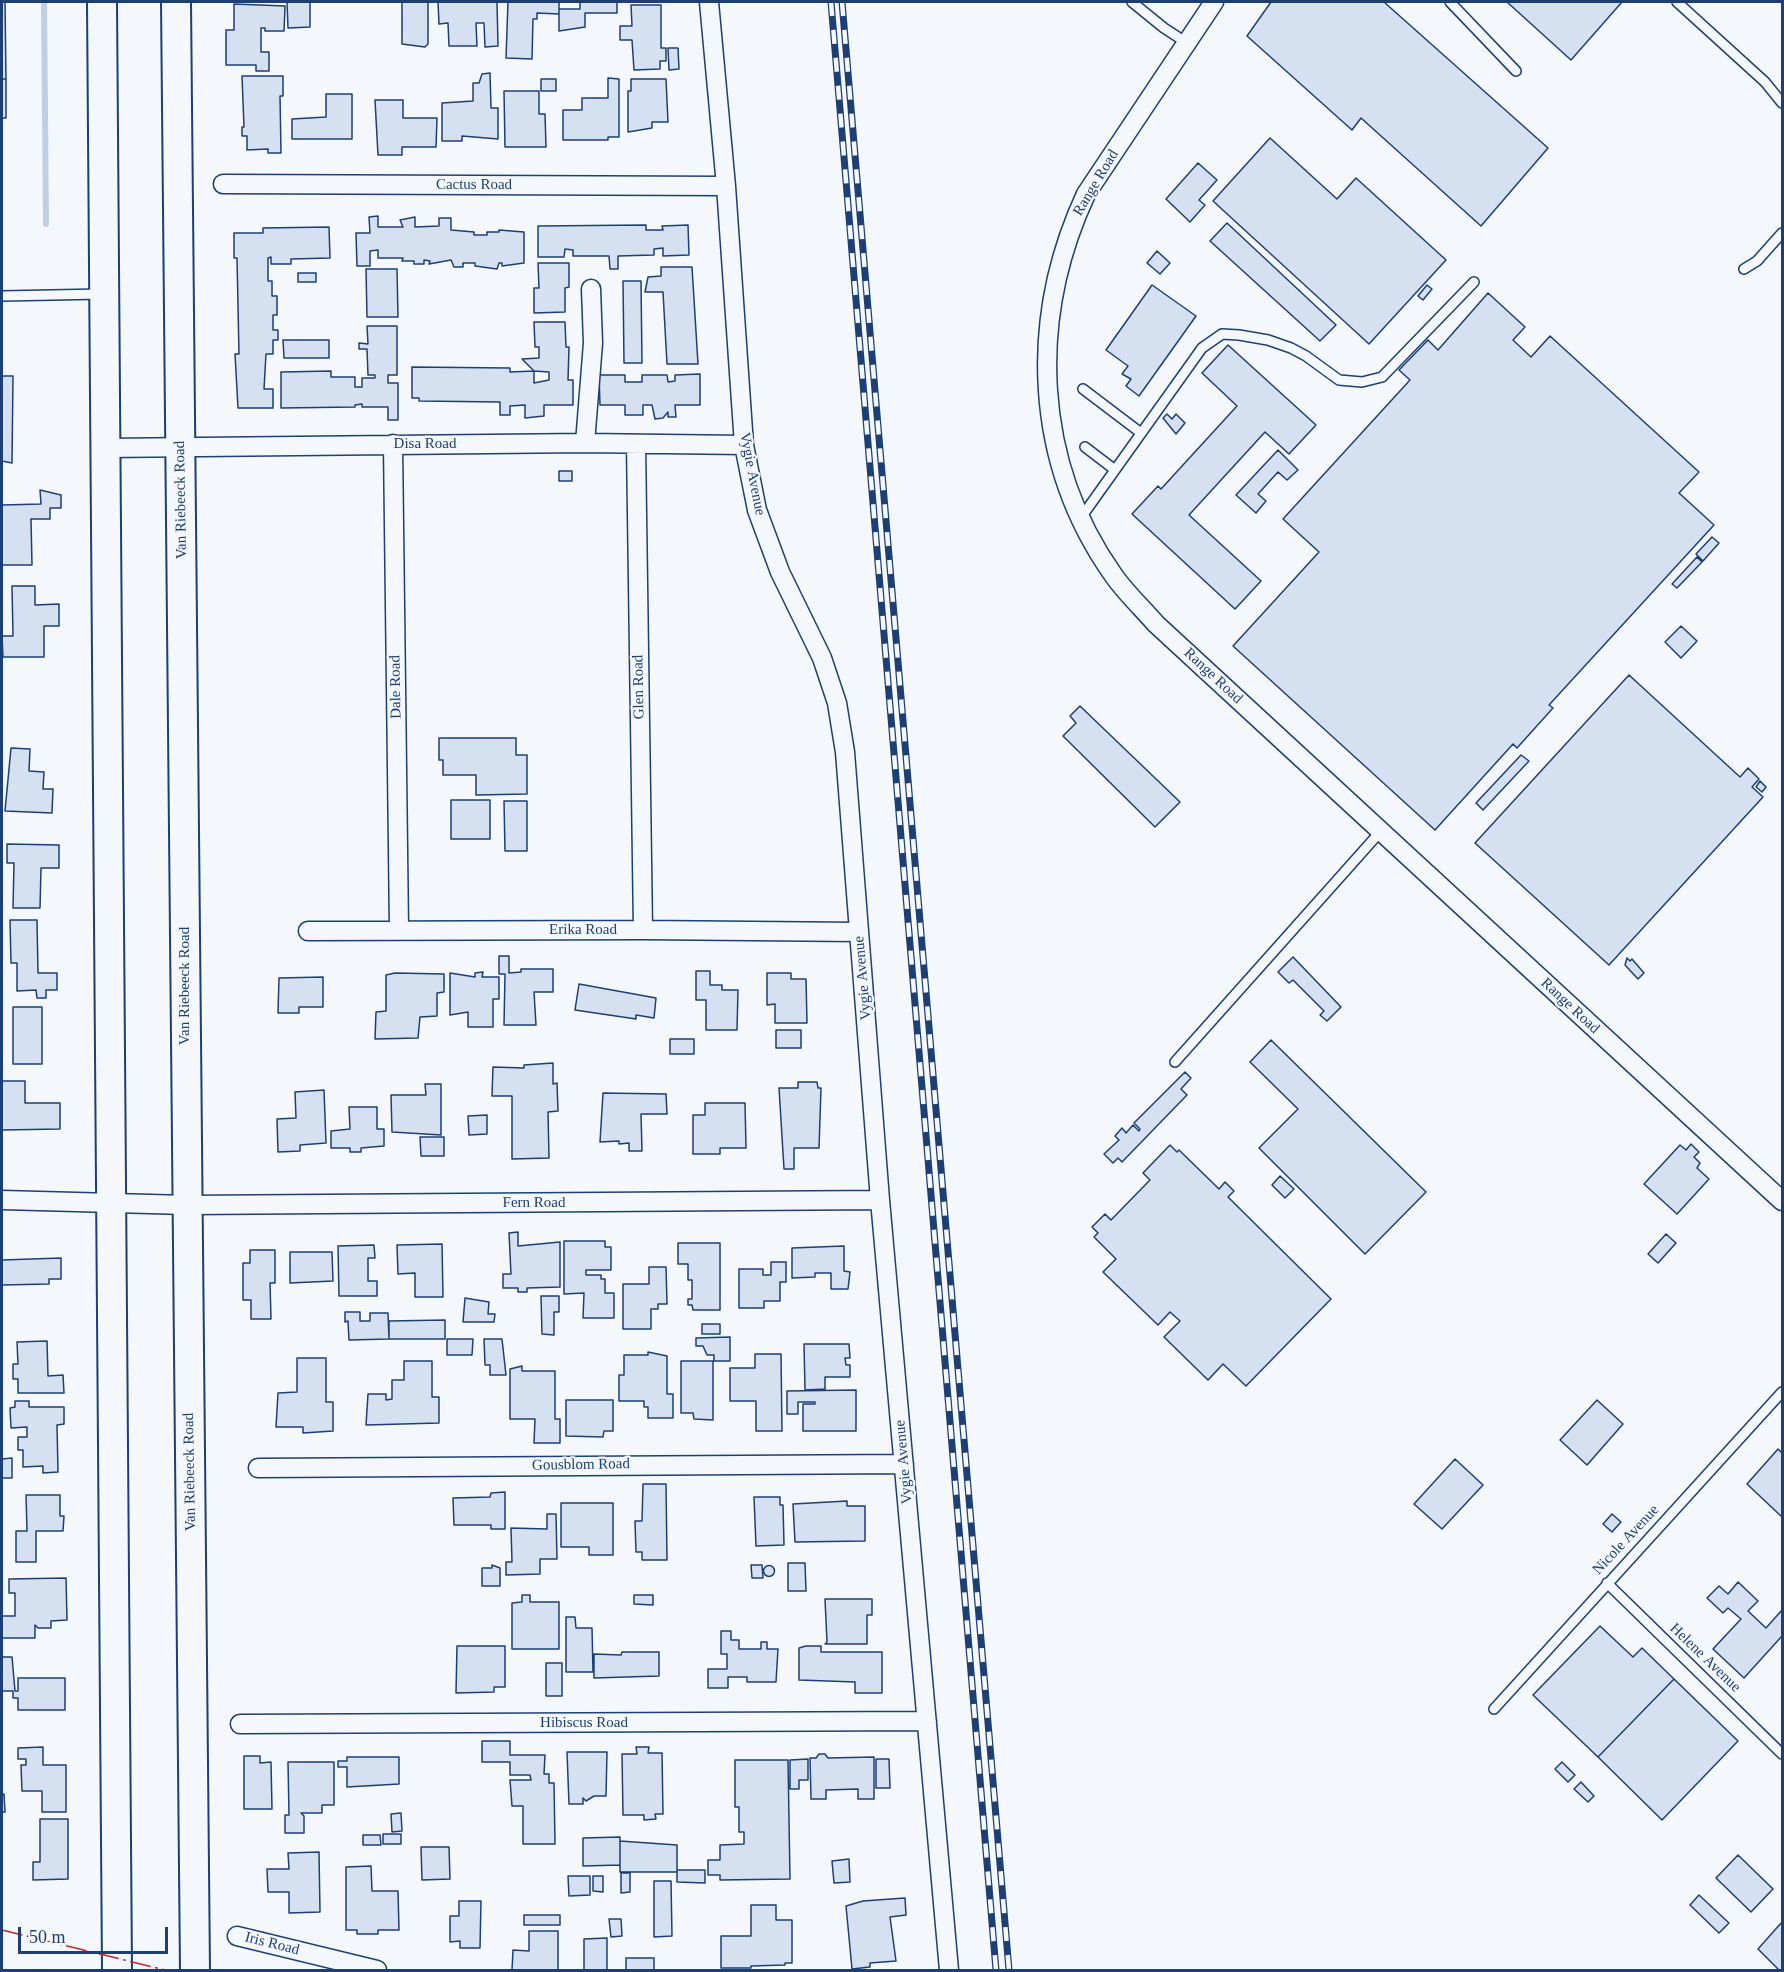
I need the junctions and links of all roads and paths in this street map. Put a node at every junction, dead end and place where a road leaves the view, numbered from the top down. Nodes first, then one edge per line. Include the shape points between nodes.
1 (102, 2) edge
2 (176, 2) edge
3 (709, 2) edge
4 (1132, 2) edge
5 (1214, 2) edge
6 (1450, 2) edge
7 (1677, 2) edge
8 (1187, 43) junction
9 (1516, 71) dead end
10 (1782, 103) edge
11 (223, 184) dead end
12 (726, 186) junction
13 (1782, 233) edge
14 (1744, 269) dead end
15 (1474, 282) dead end
16 (591, 289) dead end
17 (104, 294) junction
18 (2, 296) edge
19 (1083, 389) dead end
20 (1141, 433) junction
21 (585, 443) junction
22 (393, 444) junction
23 (636, 444) junction
24 (744, 445) junction
25 (180, 447) junction
26 (1085, 447) dead end
27 (105, 448) junction
28 (1115, 470) junction
29 (1080, 519) junction
30 (1381, 831) junction
31 (399, 930) junction
32 (643, 930) junction
33 (308, 932) dead end
34 (859, 932) junction
35 (1175, 1062) dead end
36 (2, 1200) edge
37 (880, 1200) junction
38 (1782, 1202) edge
39 (110, 1203) junction
40 (187, 1205) junction
41 (1782, 1392) edge
42 (904, 1464) junction
43 (258, 1468) dead end
44 (1607, 1583) junction
45 (1494, 1709) dead end
46 (927, 1721) junction
47 (240, 1724) dead end
48 (1782, 1755) edge
49 (237, 1936) dead end
50 (117, 1971) edge
51 (195, 1971) edge
52 (377, 1971) edge
53 (949, 1971) edge

1 - 17 main road
2 - 25 main road, Van Riebeeck Road
3 - 12 street, Vygie Avenue
4 - 8 lane
5 - 8 street, Range Road
6 - 9 lane
7 - 10 lane via 1765,82
8 - 29 street, Range Road via 1086,194 1056,277 1047,335 1047,396 1059,459
11 - 12 street, Cactus Road
12 - 24 street, Vygie Avenue
13 - 14 lane via 1757,261
15 - 20 lane via 1382,377 1362,382 1339,380 1306,356 1268,340 1222,334 1202,348
16 - 21 street via 593,343
17 - 18 lane
17 - 27 main road
19 - 20 lane
20 - 28 lane
21 - 22 street, Disa Road
21 - 23 street, Disa Road
22 - 25 street, Disa Road
22 - 31 street, Dale Road
23 - 24 street, Disa Road
23 - 32 street, Glen Road
24 - 34 street, Vygie Avenue via 757,510 780,572 822,658 837,704 845,752
25 - 27 street, Disa Road
25 - 40 main road, Van Riebeeck Road
26 - 28 lane
27 - 39 main road
28 - 29 lane
29 - 30 street, Range Road via 1115,578 1156,624
30 - 35 lane
30 - 38 street, Range Road
31 - 32 street, Erika Road
31 - 33 street, Erika Road
32 - 34 street, Erika Road
34 - 37 street, Vygie Avenue
36 - 39 street, Fern Road
37 - 40 street, Fern Road
37 - 42 street, Vygie Avenue
39 - 40 street, Fern Road
39 - 50 main road
40 - 51 main road, Van Riebeeck Road
41 - 44 lane, Nicole Avenue
42 - 43 street, Gousblom Road
42 - 46 street, Vygie Avenue
44 - 45 lane, Nicole Avenue
44 - 48 lane, Helene Avenue
46 - 47 street, Hibiscus Road
46 - 53 street, Vygie Avenue
49 - 52 street, Iris Road

